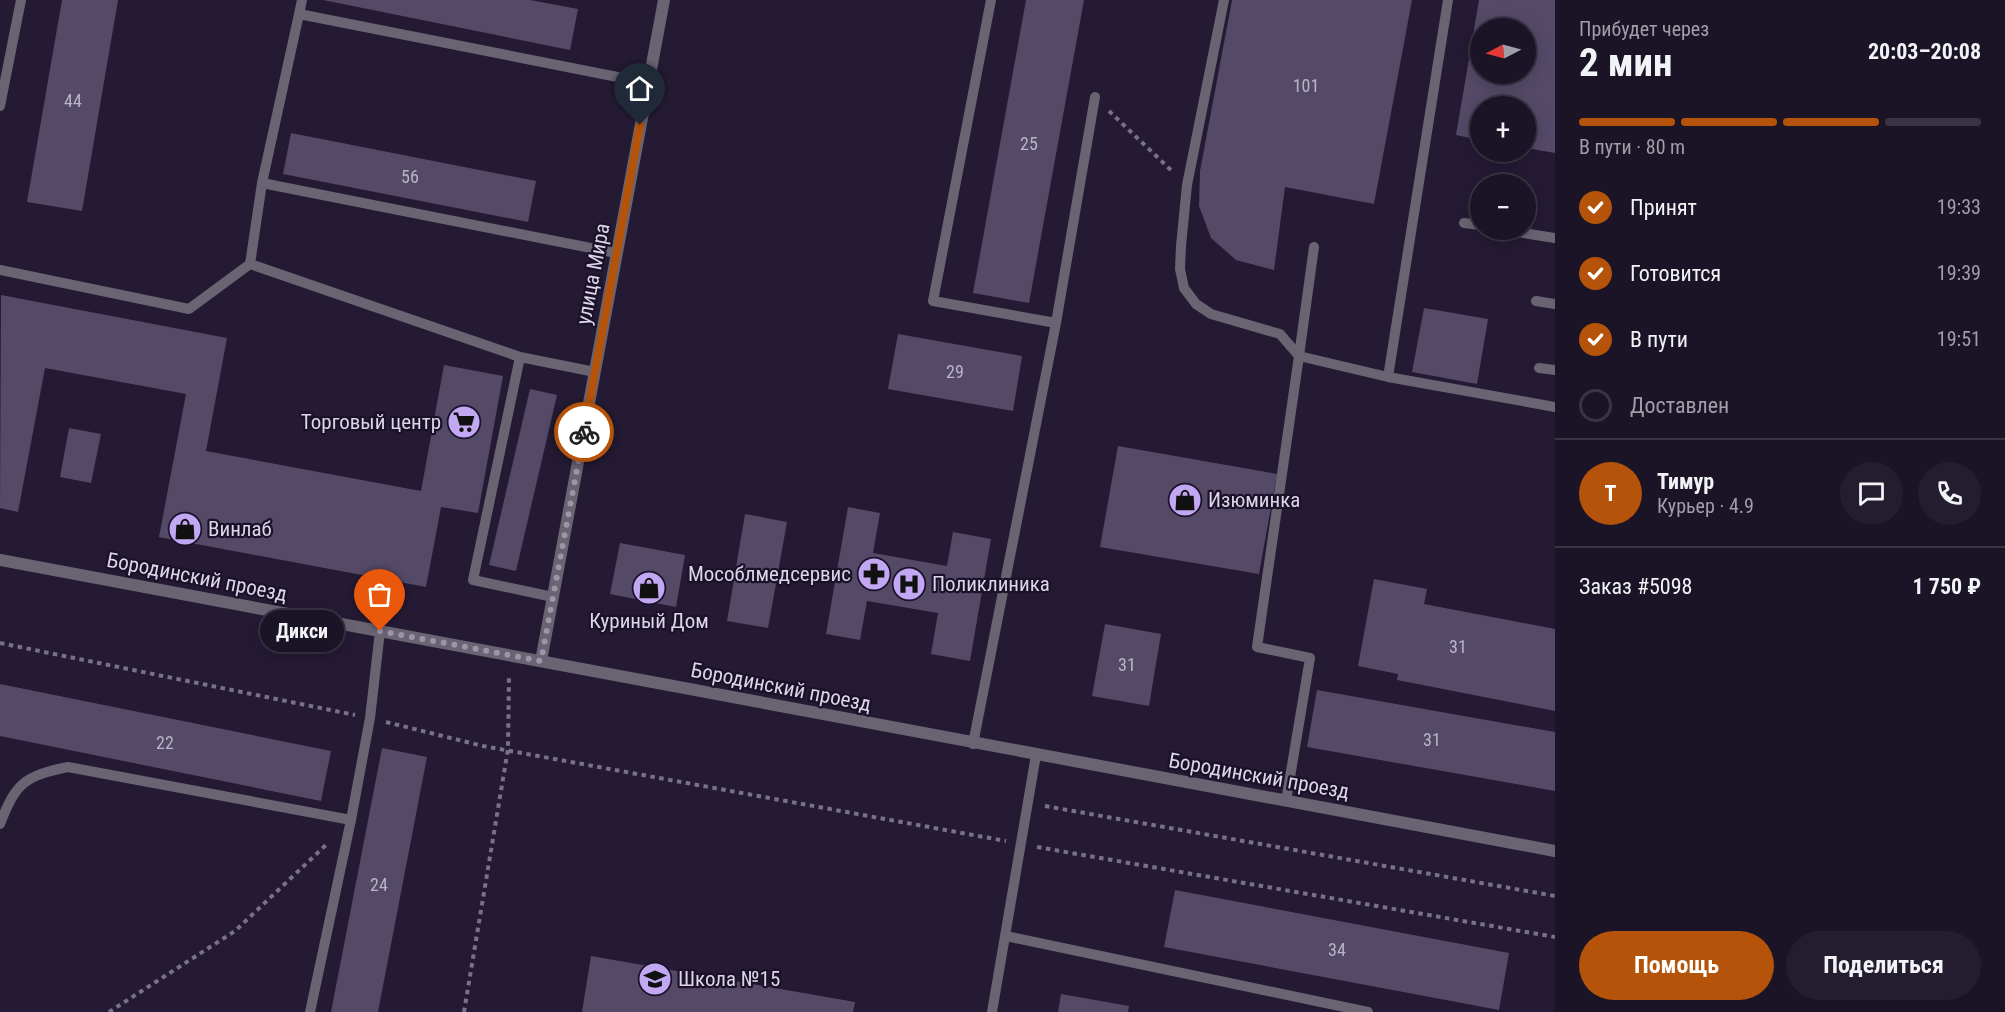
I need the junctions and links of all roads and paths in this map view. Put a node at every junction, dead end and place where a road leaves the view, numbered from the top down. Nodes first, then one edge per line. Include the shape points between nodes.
1 (21, 0) edge
2 (302, 0) edge
3 (664, 0) edge
4 (991, 0) edge
5 (1224, 0) edge
6 (1448, 0) edge
7 (299, 14) junction
8 (648, 83) junction
9 (1095, 98) joint
10 (0, 106) edge
11 (262, 183) junction
12 (1187, 185) junction
13 (1464, 223) dead end
14 (1470, 224) edge
15 (1536, 235) edge
16 (1555, 238) edge
17 (1314, 247) dead end
18 (616, 253) junction
19 (250, 264) junction
20 (0, 270) edge
21 (1536, 301) dead end
22 (1555, 304) edge
23 (1056, 323) junction
24 (1299, 356) junction
25 (520, 357) junction
26 (1539, 368) dead end
27 (1555, 370) edge
28 (595, 372) junction
29 (1388, 377) junction
30 (1555, 407) edge
31 (0, 560) edge
32 (553, 597) junction
33 (380, 631) junction
34 (0, 643) edge
35 (511, 656) junction
36 (541, 661) junction
37 (370, 718) junction
38 (973, 744) junction
39 (508, 748) junction
40 (1036, 756) junction
41 (1286, 801) junction
42 (1030, 804) junction
43 (351, 820) junction
44 (0, 824) edge
45 (1022, 844) junction
46 (1555, 851) edge
47 (1555, 896) edge
48 (1006, 936) junction
49 (1555, 937) edge
50 (109, 1012) edge
51 (310, 1012) edge
52 (464, 1012) edge
53 (992, 1012) edge
54 (1368, 1012) edge

1 - 10 lane
2 - 7 lane
3 - 8 street, улица Мира
4 - 23 lane via 933,301
5 - 12 lane
6 - 29 lane
7 - 8 lane
7 - 11 lane
8 - 18 street, улица Мира
9 - 12 path
9 - 23 lane
11 - 18 lane
11 - 19 lane
12 - 24 lane via 1180,269 1184,288 1196,304 1211,314 1280,334
13 - 14 lane
15 - 16 lane
17 - 24 lane
18 - 28 street, улица Мира
19 - 20 lane via 189,309
19 - 25 lane
21 - 22 lane
23 - 38 lane
24 - 29 lane
24 - 41 lane via 1257,647 1310,658
25 - 28 lane
25 - 32 lane via 473,580
26 - 27 lane
28 - 32 street, улица Мира
29 - 30 lane
31 - 33 street, Бородинский проезд
32 - 36 street, улица Мира
33 - 35 street, Бородинский проезд
33 - 37 lane
34 - 37 path
35 - 36 street, Бородинский проезд
35 - 39 path
36 - 38 street, Бородинский проезд
37 - 39 path via 483,746
37 - 43 lane
38 - 40 street, Бородинский проезд
39 - 45 path
39 - 52 path
40 - 41 street, Бородинский проезд
40 - 42 lane
41 - 46 street, Бородинский проезд
42 - 45 lane
42 - 47 path
43 - 44 lane via 68,767 35,774 11,796
43 - 50 path via 235,931
43 - 51 lane
45 - 48 lane
45 - 49 path
48 - 53 lane
48 - 54 lane

